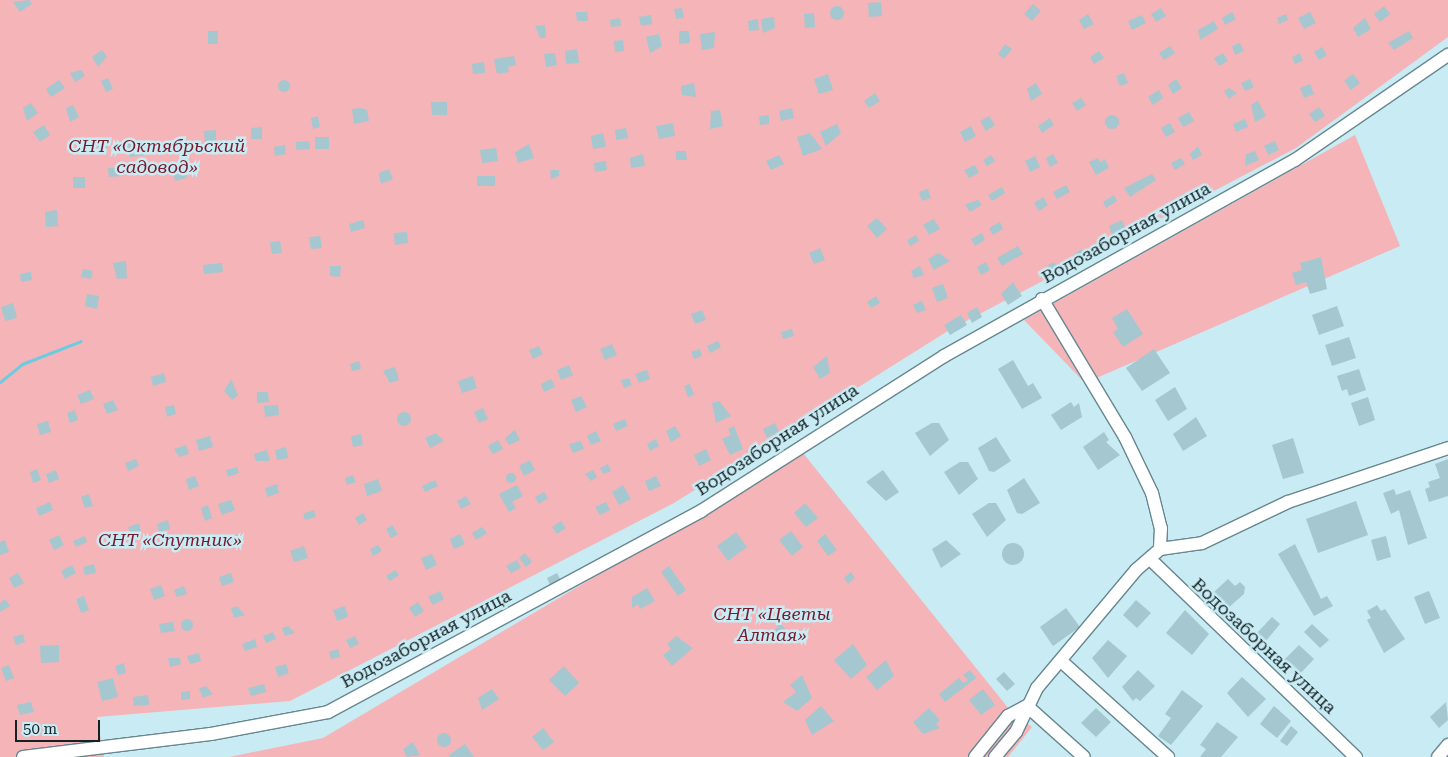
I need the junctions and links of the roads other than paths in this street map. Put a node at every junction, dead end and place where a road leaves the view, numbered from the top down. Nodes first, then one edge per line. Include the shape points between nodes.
1 (1448, 55) edge
2 (1042, 299) junction
3 (1448, 448) edge
4 (1160, 549) junction
5 (1150, 559) junction
6 (1061, 661) junction
7 (1027, 706) junction
8 (1448, 745) edge
9 (23, 757) edge
10 (975, 757) edge
11 (995, 757) edge
12 (1084, 757) edge
13 (1168, 757) edge
14 (1356, 757) edge
15 (1438, 757) edge

1 - 2 street, Водозаборная улица via 1295,160
2 - 4 street via 1140,469 1161,528
2 - 9 street, Водозаборная улица via 863,404 701,511 328,712 211,734
3 - 4 street via 1288,502 1202,543
4 - 5 street
5 - 6 street
5 - 14 street, Водозаборная улица
6 - 7 street
6 - 13 street
7 - 10 street via 1008,716
7 - 11 street via 1016,732
7 - 12 street
8 - 15 street

